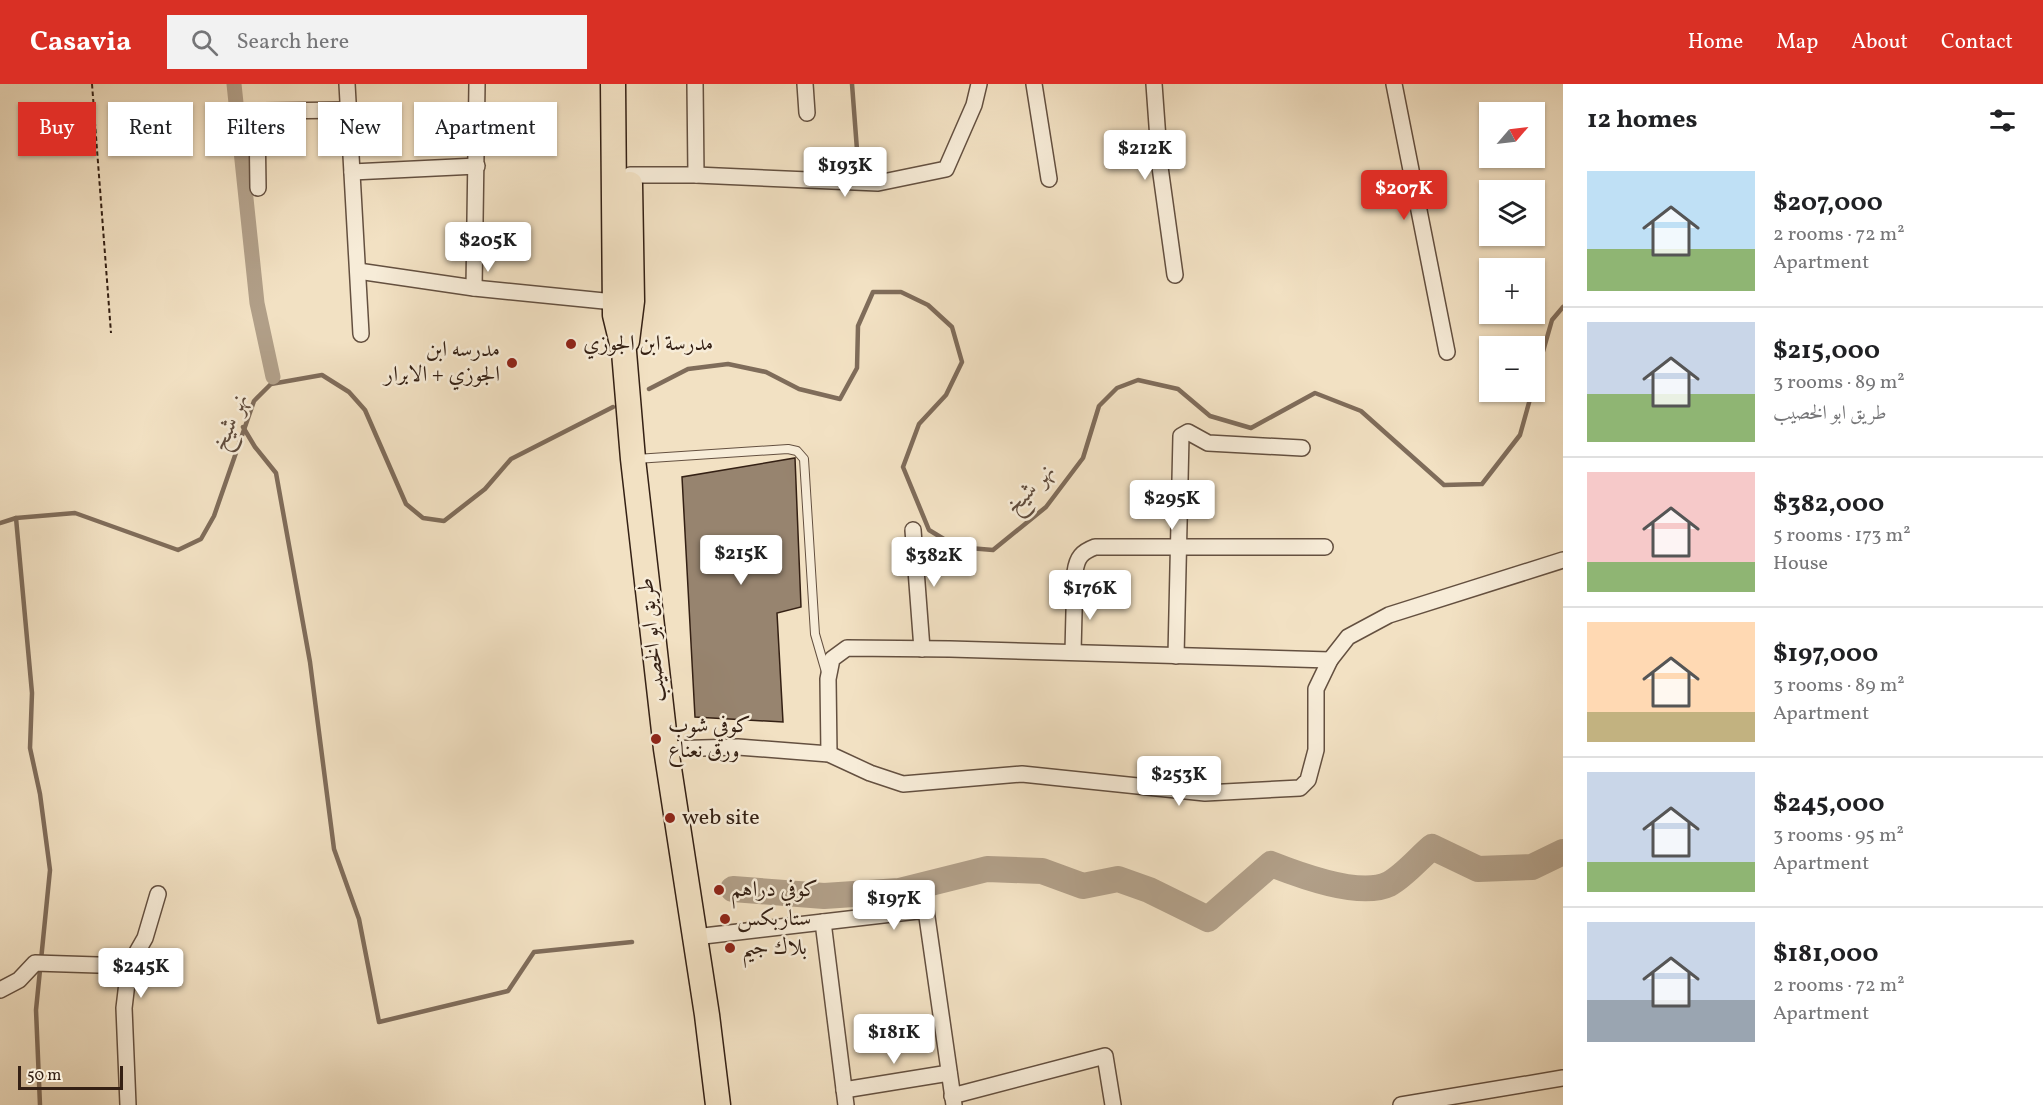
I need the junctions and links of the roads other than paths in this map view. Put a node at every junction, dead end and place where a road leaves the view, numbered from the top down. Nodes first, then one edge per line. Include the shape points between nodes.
1 (347, 84) edge
2 (477, 84) edge
3 (613, 84) edge
4 (630, 84) edge
5 (694, 84) edge
6 (805, 84) edge
7 (979, 84) edge
8 (1034, 84) edge
9 (1154, 84) edge
10 (1394, 84) edge
11 (348, 102) edge
12 (318, 110) edge
13 (807, 113) dead end
14 (351, 156) edge
15 (477, 166) junction
16 (352, 172) junction
17 (630, 175) junction
18 (696, 175) junction
19 (1049, 178) dead end
20 (258, 188) dead end
21 (358, 271) junction
22 (1175, 275) dead end
23 (474, 288) junction
24 (614, 302) junction
25 (361, 334) dead end
26 (624, 352) junction
27 (1447, 352) dead end
28 (1302, 448) dead end
29 (633, 459) junction
30 (913, 530) dead end
31 (1325, 547) dead end
32 (1179, 548) junction
33 (1563, 560) edge
34 (922, 649) junction
35 (1073, 652) junction
36 (1176, 656) junction
37 (1330, 660) junction
38 (828, 680) junction
39 (666, 749) junction
40 (829, 754) junction
41 (158, 894) dead end
42 (823, 922) junction
43 (695, 937) junction
44 (129, 966) junction
45 (0, 990) edge
46 (949, 1073) junction
47 (1563, 1078) edge
48 (845, 1098) edge
49 (953, 1100) edge
50 (1428, 1103) edge
51 (128, 1105) edge
52 (718, 1105) edge
53 (1113, 1105) edge
54 (1401, 1105) edge

1 - 11 street
2 - 15 street
3 - 24 main road, طريق ابو الخصيب
4 - 17 main road, طريق ابو الخصيب
5 - 18 street
6 - 13 street
7 - 18 street via 946,169 878,183
8 - 19 street
9 - 22 street via 1160,167
10 - 27 street
12 - 20 street via 264,111 257,116
14 - 16 street
15 - 16 street
15 - 23 street
16 - 21 street
17 - 18 street
17 - 26 main road, طريق ابو الخصيب via 632,301
21 - 23 street
21 - 25 street
23 - 24 street
24 - 26 main road, طريق ابو الخصيب
26 - 29 main road, طريق ابو الخصيب
28 - 32 street via 1208,443 1188,432 1181,436
29 - 38 lane via 788,449 804,459 815,634
29 - 39 main road, طريق ابو الخصيب
30 - 34 street
31 - 32 street
32 - 35 street via 1095,547 1084,552 1077,560 1075,572
32 - 36 street
33 - 37 street via 1389,615 1348,637
34 - 35 street
34 - 38 street via 847,648 832,659
35 - 36 street
36 - 37 street
37 - 40 street via 1316,689 1316,750 1308,780 1300,788 1205,792 1022,774 903,784
38 - 40 street
39 - 40 street via 738,747
39 - 43 main road, طريق ابو الخصيب
41 - 44 street via 145,938
42 - 43 street
42 - 46 street via 926,910
42 - 48 street
43 - 52 main road, طريق ابو الخصيب
44 - 45 street via 35,963 11,986
44 - 51 street via 124,1008
46 - 48 street
46 - 49 street
47 - 50 street
49 - 53 street via 1106,1056
50 - 54 street

